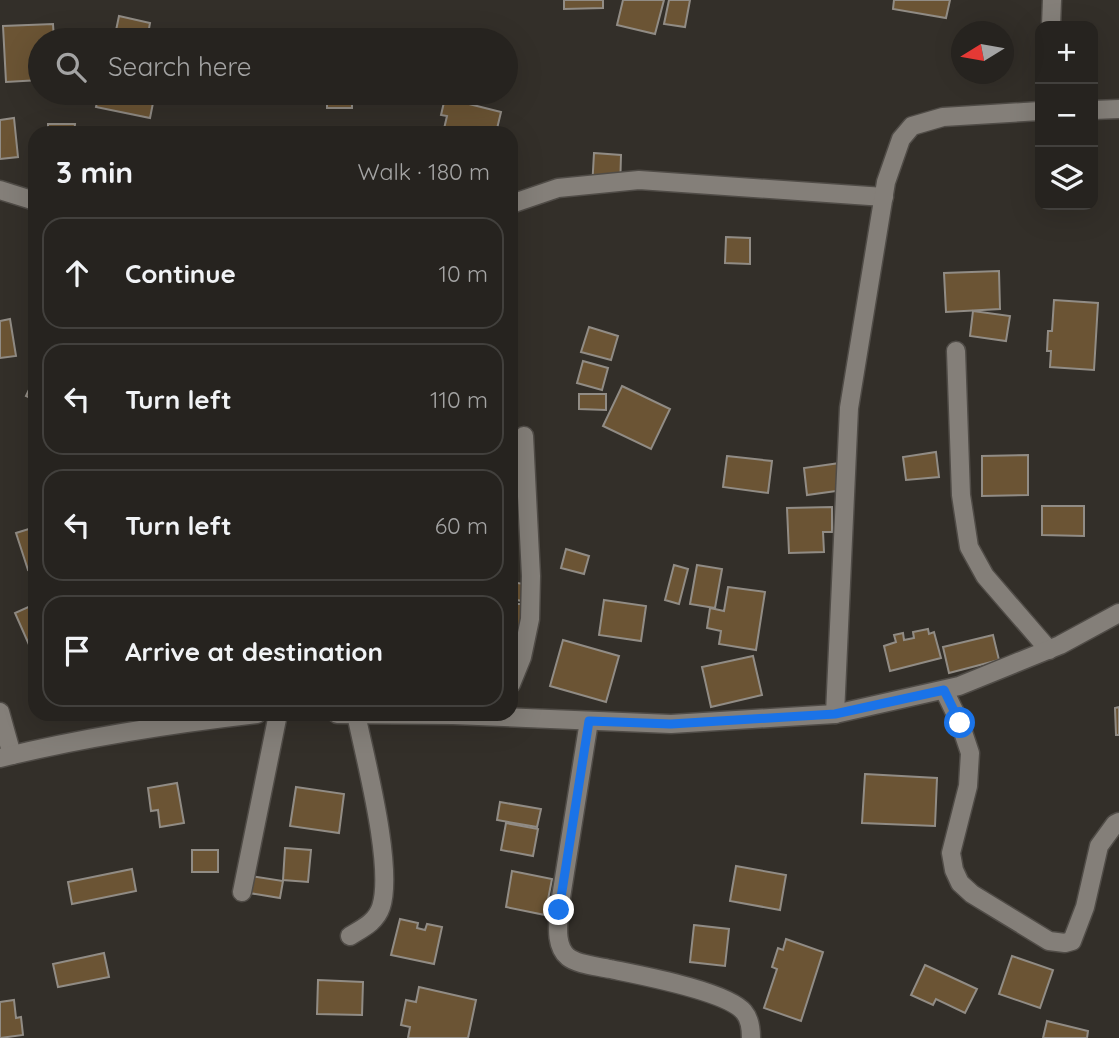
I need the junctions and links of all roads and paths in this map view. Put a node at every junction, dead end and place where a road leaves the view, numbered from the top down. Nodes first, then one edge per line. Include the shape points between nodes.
1 (1052, 0) edge
2 (1051, 21) edge
3 (1119, 109) edge
4 (1098, 110) edge
5 (1035, 111) edge
6 (0, 190) edge
7 (884, 197) junction
8 (28, 199) edge
9 (518, 202) edge
10 (956, 351) dead end
11 (524, 436) dead end
12 (1119, 613) edge
13 (1049, 650) junction
14 (518, 667) edge
15 (944, 690) junction
16 (0, 712) edge
17 (835, 714) junction
18 (518, 716) edge
19 (198, 721) edge
20 (277, 721) edge
21 (357, 721) edge
22 (589, 721) junction
23 (6, 756) edge
24 (1119, 822) edge
25 (242, 892) dead end
26 (350, 936) dead end
27 (751, 1038) edge

1 - 2 street
3 - 4 street
5 - 7 street via 943,117 912,126 901,139
6 - 8 street
7 - 9 street via 639,180 558,188
7 - 17 street via 849,408
10 - 13 street via 961,495 969,547 985,576
11 - 14 street via 530,619
12 - 13 street
13 - 15 street
15 - 17 street
15 - 24 street via 970,752 968,786 951,853 960,883 972,894 1049,941 1072,941 1099,846
16 - 23 street
17 - 22 street via 671,724
18 - 22 street
19 - 23 street
20 - 25 street
21 - 26 street via 380,837 384,884 381,908 371,923
22 - 27 street via 559,910 557,932 562,948 569,957 587,964 683,984 730,1003 744,1012

